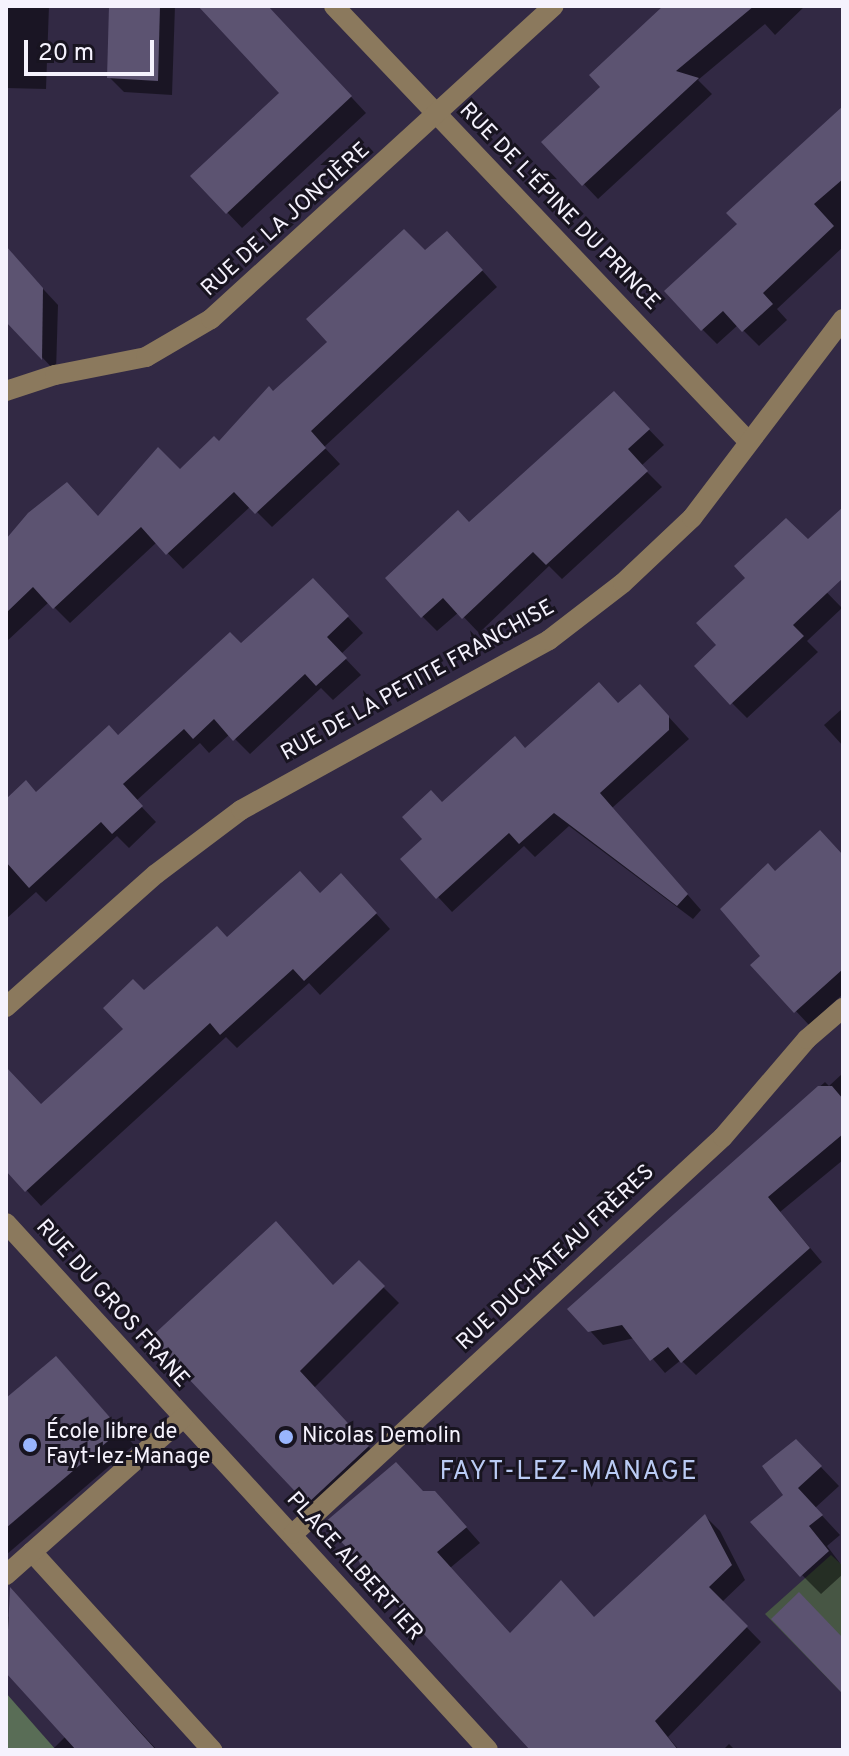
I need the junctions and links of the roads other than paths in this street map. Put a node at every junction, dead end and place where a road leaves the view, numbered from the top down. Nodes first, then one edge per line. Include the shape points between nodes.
1 (334, 6) edge
2 (554, 6) edge
3 (438, 115) junction
4 (843, 319) edge
5 (6, 391) edge
6 (749, 442) junction
7 (6, 1007) edge
8 (843, 1008) edge
9 (6, 1223) edge
10 (183, 1418) junction
11 (293, 1534) junction
12 (32, 1552) junction
13 (6, 1575) edge
14 (212, 1750) edge
15 (488, 1750) edge

1 - 3 street, RUE DE L'ÉPINE DU PRINCE
2 - 3 street, RUE DE LA JONCIÈRE
3 - 5 street, RUE DE LA JONCIÈRE via 211,319 146,357
3 - 6 street, RUE DE L'ÉPINE DU PRINCE
4 - 6 street, RUE DE LA PETITE FRANCHISE
6 - 7 street, RUE DE LA PETITE FRANCHISE via 692,518 599,602 549,640 241,810 156,874
8 - 11 street, RUE DUCHÂTEAU FRÈRES via 807,1039 723,1137
9 - 10 street, RUE DU GROS FRANE
10 - 11 street, PLACE ALBERT IER
10 - 12 street
11 - 15 street, PLACE ALBERT IER
12 - 13 street
12 - 14 street

